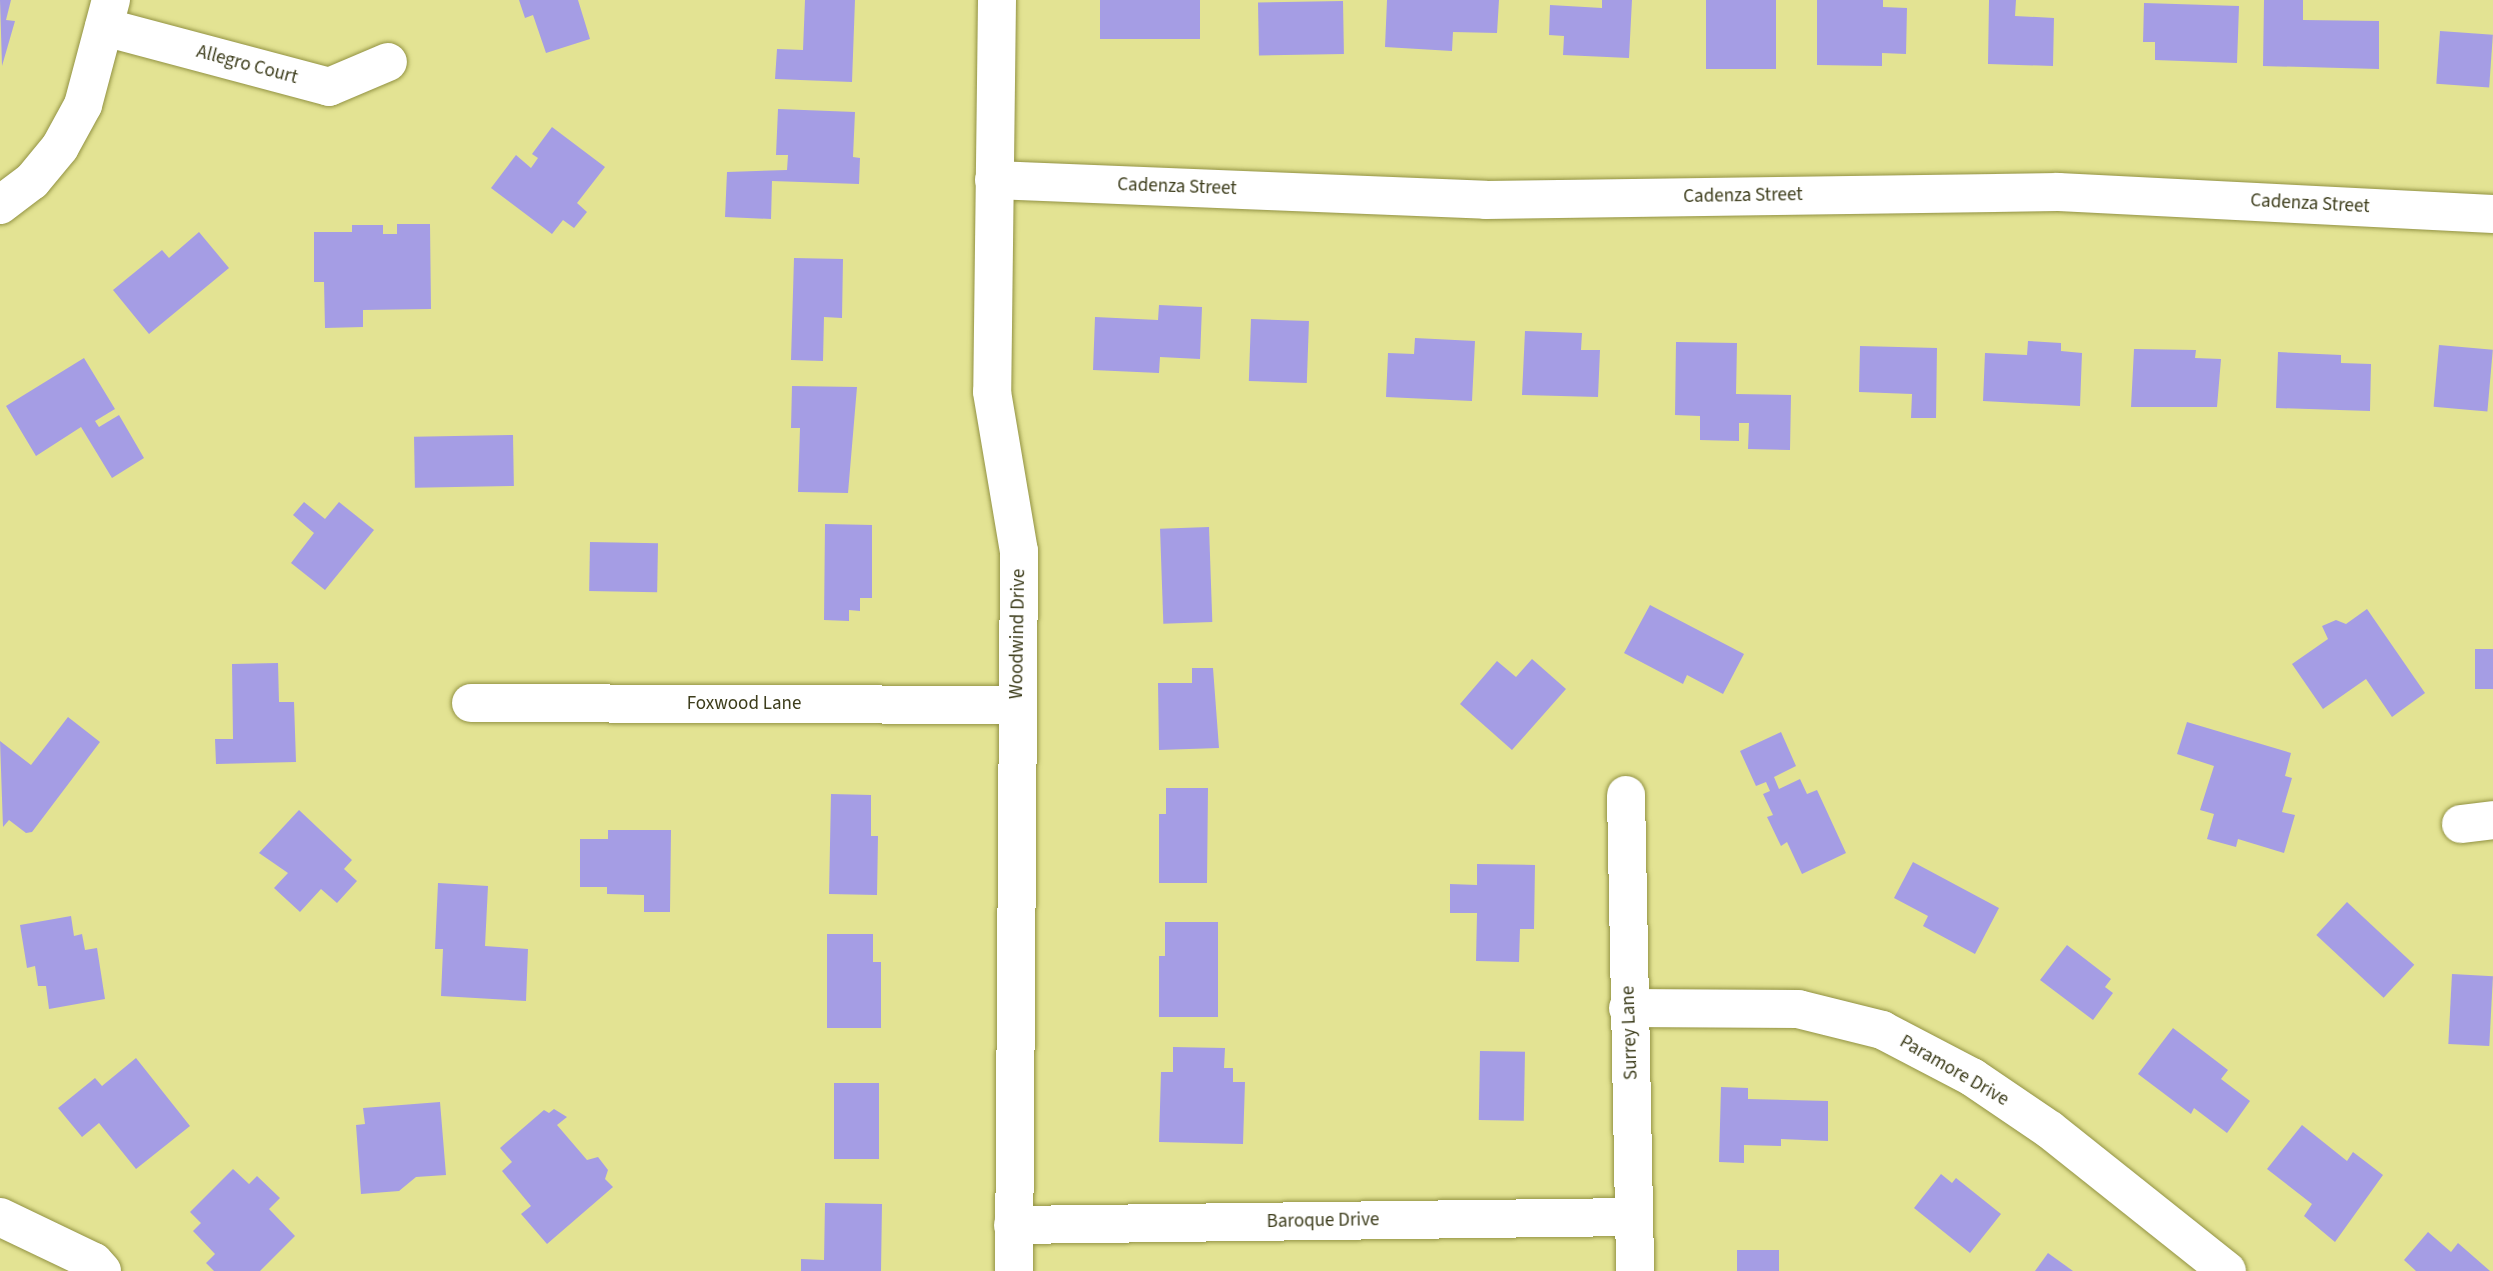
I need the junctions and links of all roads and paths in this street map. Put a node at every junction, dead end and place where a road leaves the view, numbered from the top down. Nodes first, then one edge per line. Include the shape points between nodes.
1 (997, 0) edge
2 (107, 13) edge
3 (388, 62) dead end
4 (993, 180) junction
5 (0, 205) edge
6 (2493, 214) edge
7 (471, 703) dead end
8 (1017, 705) junction
9 (1626, 795) dead end
10 (1628, 1008) junction
11 (0, 1217) edge
12 (1634, 1217) junction
13 (1013, 1225) junction
14 (102, 1271) edge
15 (1014, 1271) edge
16 (1635, 1271) edge
17 (2227, 1271) edge

1 - 4 street, Woodwind Drive
2 - 3 street, Allegro Court via 329,87
2 - 5 street via 83,104 60,147 32,181
4 - 6 street, Cadenza Street via 1486,200 2058,192
4 - 8 street, Woodwind Drive via 992,392 1019,551
7 - 8 street, Foxwood Lane
8 - 13 street, Woodwind Drive
9 - 10 street, Surrey Lane
10 - 12 street, Surrey Lane
10 - 17 street, Paramore Drive via 1798,1009 1882,1030 1972,1077 2050,1130
11 - 14 street via 94,1262
12 - 13 street, Baroque Drive
12 - 16 street, Surrey Lane
13 - 15 street, Woodwind Drive

